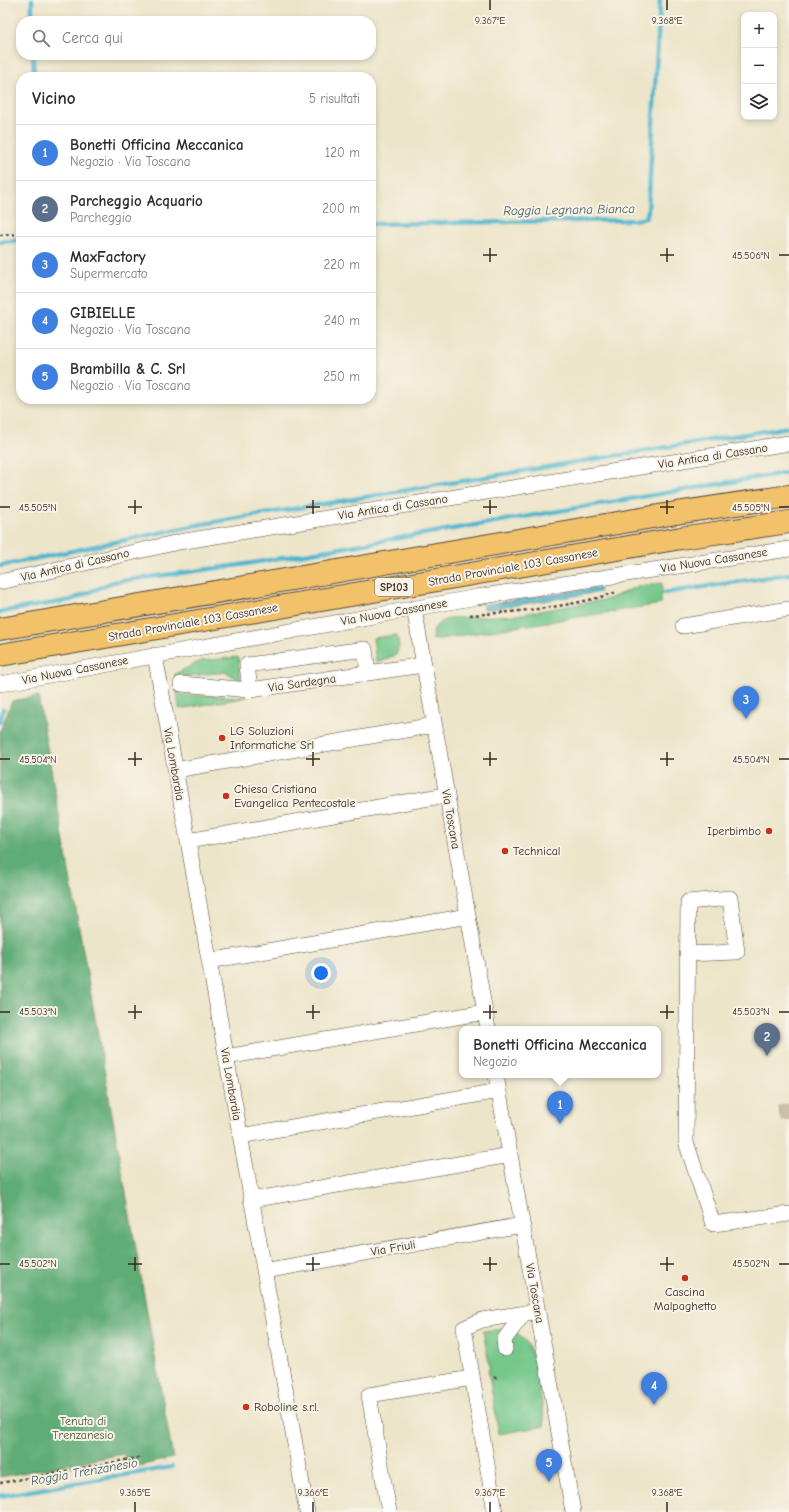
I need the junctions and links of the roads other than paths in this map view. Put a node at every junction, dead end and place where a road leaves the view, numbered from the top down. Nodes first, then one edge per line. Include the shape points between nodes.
1 (789, 444) edge
2 (789, 489) edge
3 (789, 496) edge
4 (676, 513) junction
5 (789, 522) edge
6 (789, 548) edge
7 (0, 582) edge
8 (414, 608) junction
9 (789, 610) edge
10 (683, 626) dead end
11 (0, 629) edge
12 (0, 655) edge
13 (155, 655) junction
14 (423, 665) junction
15 (368, 673) junction
16 (0, 684) edge
17 (181, 684) dead end
18 (250, 690) junction
19 (434, 725) junction
20 (176, 770) junction
21 (446, 796) junction
22 (188, 841) junction
23 (468, 916) junction
24 (687, 954) junction
25 (209, 961) junction
26 (485, 1012) junction
27 (487, 1026) edge
28 (226, 1057) junction
29 (497, 1078) edge
30 (499, 1091) junction
31 (240, 1136) junction
32 (510, 1155) junction
33 (251, 1200) junction
34 (789, 1214) edge
35 (522, 1225) junction
36 (264, 1271) junction
37 (531, 1312) junction
38 (505, 1349) dead end
39 (472, 1378) junction
40 (307, 1512) edge
41 (389, 1512) edge
42 (495, 1512) edge
43 (573, 1512) edge

1 - 7 street, Via Antica di Cassano via 179,542
2 - 4 highway, SP103
3 - 4 highway, Strada Provinciale 103 Cassanese / SP103
4 - 11 highway, Strada Provinciale 103 Cassanese / SP103
5 - 12 highway, Strada Provinciale 103 Cassanese / SP103 via 674,539
6 - 8 street, Via Nuova Cassanese / SP103
8 - 13 street, Via Nuova Cassanese / SP103
8 - 14 street, Via Toscana
9 - 10 street
13 - 16 street, Via Nuova Cassanese / SP103
13 - 20 street, Via Lombardia
14 - 15 street, Via Sardegna
14 - 19 street, Via Toscana
15 - 18 street, Via Sardegna
15 - 18 street via 365,649 247,665
17 - 18 street, Via Sardegna
19 - 20 street
19 - 21 street, Via Toscana
20 - 22 street, Via Lombardia
21 - 22 street
21 - 23 street, Via Toscana
22 - 25 street, Via Lombardia
23 - 25 street
23 - 26 street, Via Toscana
24 - 24 street via 737,952 730,898 688,902
24 - 34 street via 686,1142 713,1224
25 - 28 street, Via Lombardia
26 - 27 street, Via Toscana
26 - 28 street
28 - 31 street, Via Lombardia
29 - 30 street, Via Toscana
30 - 31 street
30 - 32 street, Via Toscana
31 - 33 street, Via Lombardia
32 - 33 street
32 - 35 street, Via Toscana
33 - 36 street, Via Lombardia
35 - 36 street, Via Friuli
35 - 37 street, Via Toscana
36 - 40 street, Via Lombardia
37 - 38 street via 504,1340
37 - 39 street via 482,1320 464,1328
37 - 43 street, Via Toscana
39 - 41 street via 369,1395
39 - 42 street

